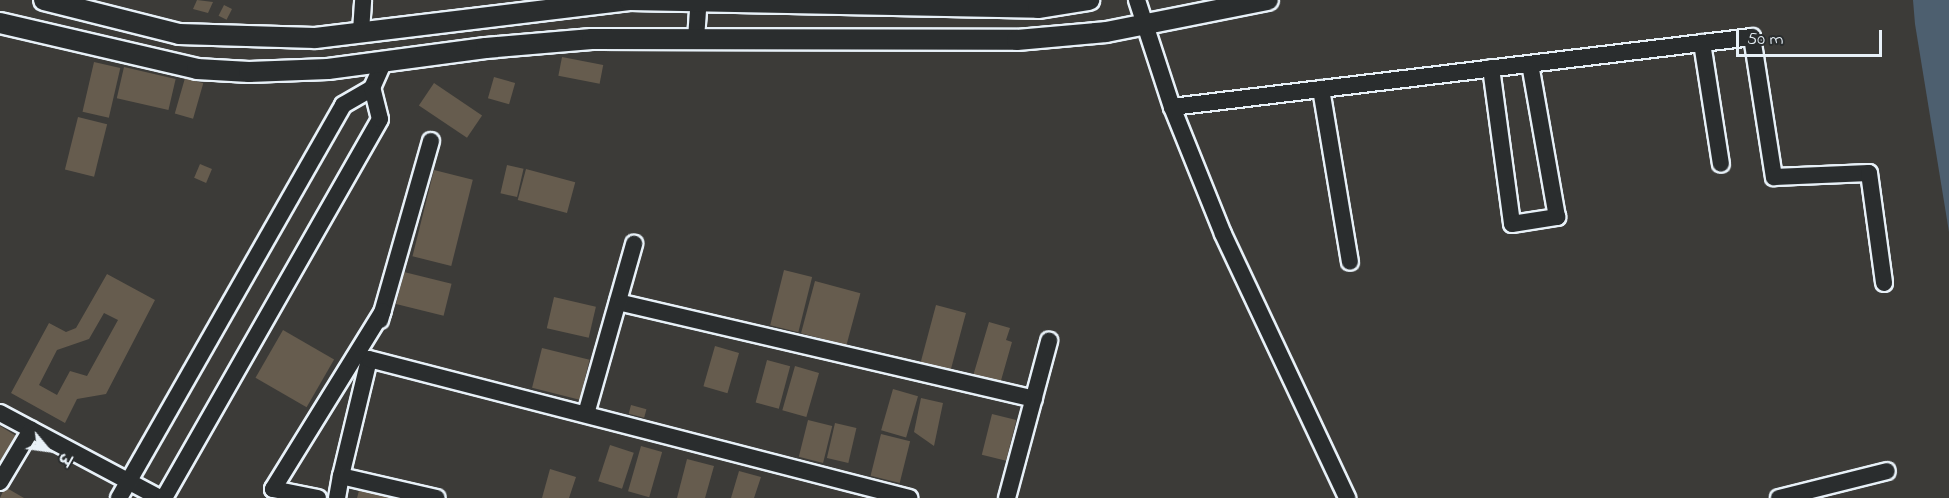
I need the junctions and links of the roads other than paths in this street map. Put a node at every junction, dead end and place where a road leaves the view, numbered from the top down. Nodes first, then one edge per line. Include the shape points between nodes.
1 (44, 0) edge
2 (363, 0) edge
3 (699, 0) edge
4 (1089, 0) edge
5 (1137, 0) edge
6 (1268, 0) edge
7 (1065, 2) edge
8 (0, 23) edge
9 (1145, 24) junction
10 (361, 32) junction
11 (696, 39) junction
12 (1702, 44) junction
13 (384, 62) junction
14 (1530, 64) junction
15 (1491, 68) junction
16 (372, 88) junction
17 (1321, 89) junction
18 (1172, 108) junction
19 (430, 141) dead end
20 (1721, 164) dead end
21 (633, 244) dead end
22 (1350, 262) dead end
23 (1884, 283) dead end
24 (618, 302) junction
25 (383, 311) junction
26 (1049, 341) dead end
27 (369, 358) junction
28 (1034, 399) junction
29 (0, 413) edge
30 (586, 414) junction
31 (31, 430) junction
32 (1887, 471) dead end
33 (341, 476) junction
34 (0, 482) edge
35 (129, 483) junction
36 (1788, 497) edge
37 (119, 498) edge
38 (162, 498) edge
39 (318, 498) edge
40 (337, 498) edge
41 (436, 498) edge
42 (909, 498) edge
43 (1007, 498) edge
44 (1347, 498) edge

1 - 10 street via 178,34 315,38
2 - 10 street
3 - 7 street via 1038,8
3 - 10 street via 573,5
3 - 11 street
4 - 7 street
5 - 9 street
6 - 9 street
8 - 13 street via 198,69 328,69
9 - 11 street via 1017,40
9 - 18 street
11 - 13 street via 592,39
12 - 14 street
12 - 20 street
12 - 23 street via 1752,37 1774,177 1863,172 1873,177
13 - 16 street
14 - 15 street
14 - 15 street via 1557,217 1512,224
15 - 17 street
16 - 35 street via 343,105
16 - 38 street via 380,119
17 - 18 street
17 - 22 street
18 - 44 street via 1223,234
19 - 25 street
21 - 24 street
24 - 28 street
24 - 30 street
25 - 27 street
25 - 39 street via 273,489
26 - 28 street
27 - 30 street
27 - 33 street
28 - 43 street
29 - 31 street
30 - 42 street
31 - 34 street
31 - 35 street
32 - 36 street
33 - 40 street
33 - 41 street
35 - 37 street
35 - 38 street

